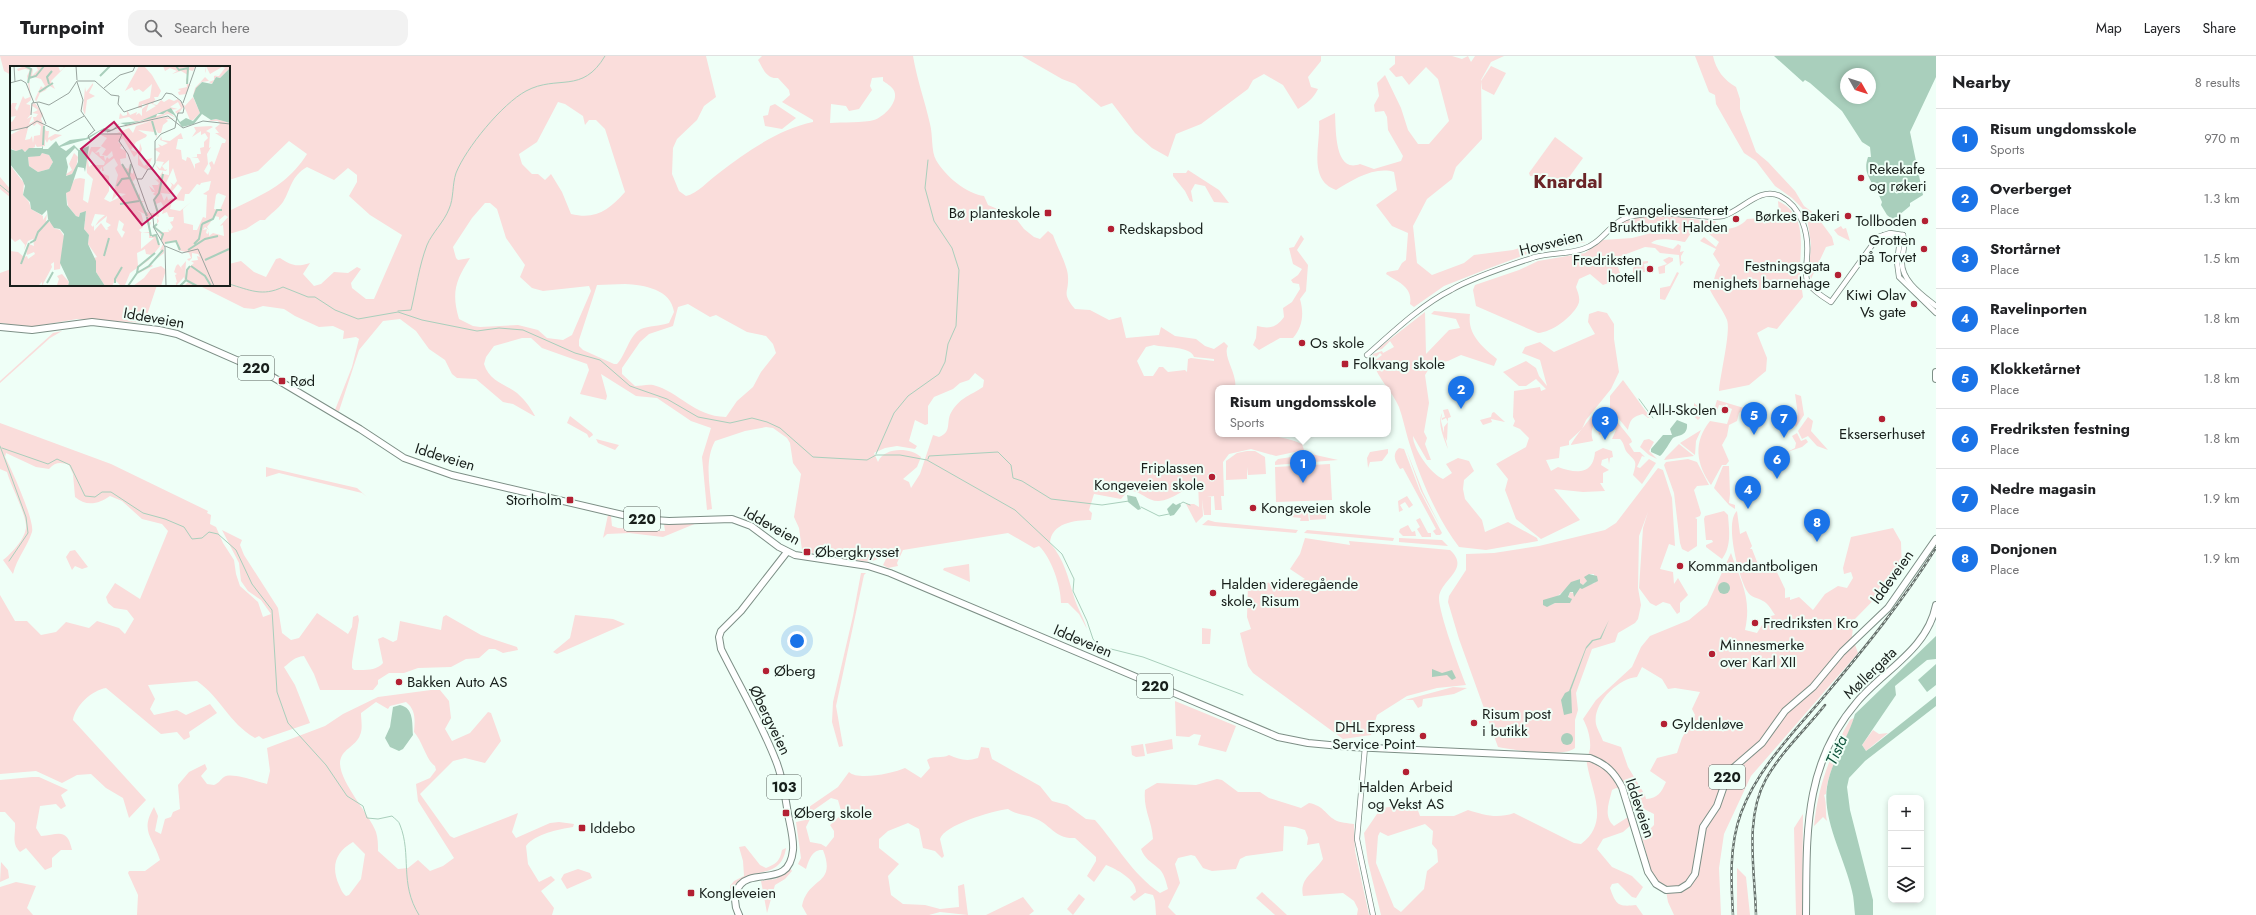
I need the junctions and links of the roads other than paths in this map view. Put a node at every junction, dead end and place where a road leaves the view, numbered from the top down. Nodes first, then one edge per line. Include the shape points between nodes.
1 (1903, 235) junction
2 (1936, 306) edge
3 (1936, 313) edge
4 (0, 327) edge
5 (1367, 355) dead end
6 (1936, 372) edge
7 (1936, 379) edge
8 (1936, 539) edge
9 (787, 552) junction
10 (1936, 605) edge
11 (1365, 747) junction
12 (739, 915) edge
13 (1373, 915) edge
14 (1806, 915) edge

1 - 2 street via 1903,274
1 - 3 street via 1896,262 1899,278
1 - 5 street, Hovsveien via 1883,235 1831,302 1811,286 1806,277 1808,248 1805,227 1798,212 1780,196 1760,195 1731,213 1721,216 1644,214 1621,220 1597,242 1583,249 1535,257 1450,290
4 - 9 main road, Iddeveien / 220 via 32,330 92,322 177,334 266,373 397,454 425,466 452,475 628,516 669,521 718,518 738,520 751,526
6 - 7 main road
8 - 11 main road, Iddeveien / 220 via 1888,608 1842,652 1813,687 1785,711 1762,743 1732,769 1724,783 1717,806 1703,827 1695,874 1688,884 1680,889 1666,890 1652,880 1645,865 1622,787 1610,769 1597,761 1581,757
9 - 11 main road, Iddeveien / 220 via 807,558 868,566 890,573 1270,734 1308,743
9 - 12 main road, Øbergveien / 103 via 718,637 721,649 776,760 784,786 792,844 791,858 781,872 773,876 748,880 739,886 735,899
10 - 14 main road, Møllergata via 1924,635 1915,647 1869,688 1851,709 1825,752 1814,782 1808,812
11 - 13 street via 1357,839

